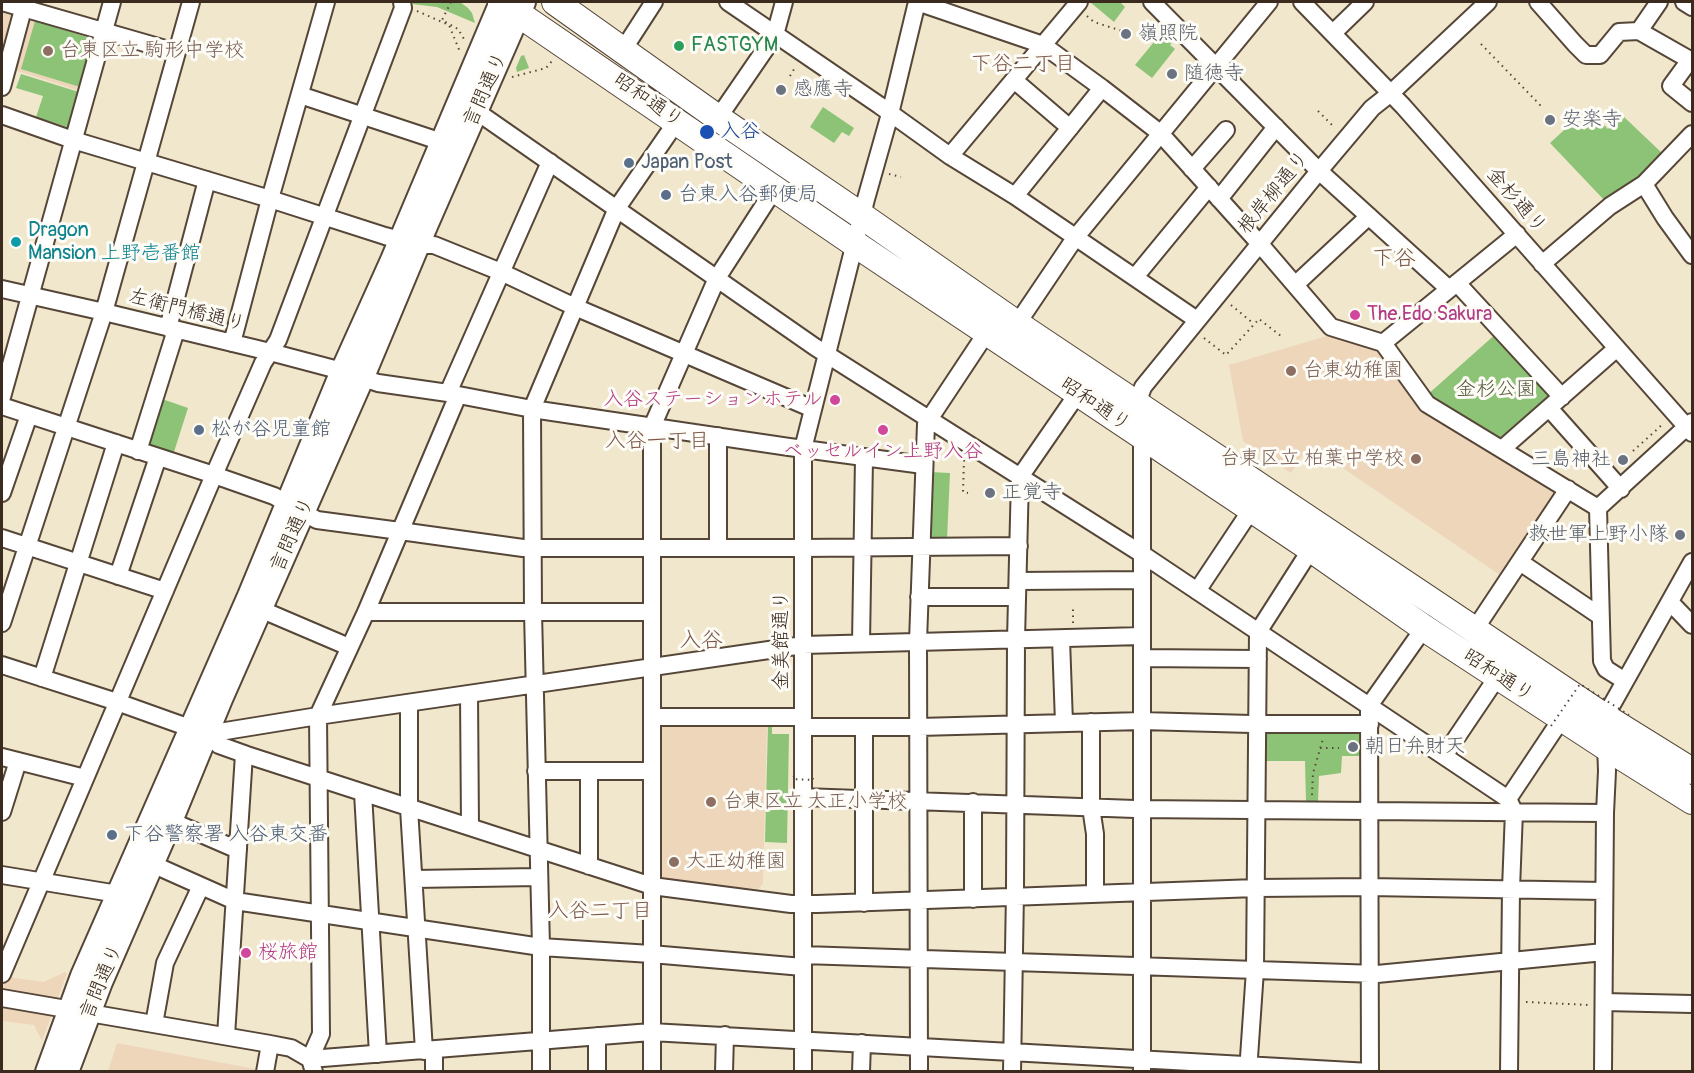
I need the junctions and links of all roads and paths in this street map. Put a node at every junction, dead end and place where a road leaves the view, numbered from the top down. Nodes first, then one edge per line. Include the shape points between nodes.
1 (2, 2) edge
2 (112, 2) edge
3 (191, 2) edge
4 (326, 2) edge
5 (450, 2) edge
6 (555, 2) edge
7 (654, 2) edge
8 (728, 2) edge
9 (784, 2) edge
10 (917, 2) edge
11 (1152, 2) edge
12 (1269, 2) edge
13 (1302, 2) edge
14 (1365, 2) edge
15 (1488, 2) edge
16 (1538, 2) edge
17 (1659, 2) edge
18 (1684, 2) edge
19 (512, 4) edge
20 (1077, 4) edge
21 (24, 5) edge
22 (407, 5) edge
23 (1692, 7) edge
24 (1122, 31) dead end
25 (1639, 31) junction
26 (104, 32) junction
27 (1333, 33) junction
28 (775, 35) junction
29 (465, 43) dead end
30 (1481, 44) dead end
31 (1043, 45) junction
32 (623, 50) junction
33 (176, 52) junction
34 (463, 58) dead end
35 (554, 58) dead end
36 (1216, 65) junction
37 (504, 79) dead end
38 (1014, 80) junction
39 (2, 87) edge
40 (1102, 88) junction
41 (1391, 93) junction
42 (300, 96) junction
43 (1692, 103) edge
44 (1541, 106) dead end
45 (476, 111) junction
46 (1318, 111) dead end
47 (890, 114) junction
48 (2, 115) edge
49 (362, 116) junction
50 (718, 118) junction
51 (677, 121) junction
52 (1276, 127) junction
53 (1070, 128) junction
54 (1226, 130) dead end
55 (1161, 133) junction
56 (1340, 133) dead end
57 (1692, 135) edge
58 (73, 140) junction
59 (442, 142) junction
60 (950, 156) junction
61 (147, 162) junction
62 (550, 162) junction
63 (1192, 169) junction
64 (1319, 171) junction
65 (886, 173) dead end
66 (901, 177) dead end
67 (207, 180) junction
68 (1644, 184) junction
69 (775, 188) junction
70 (1214, 193) junction
71 (1015, 196) junction
72 (270, 199) junction
73 (617, 208) junction
74 (862, 216) junction
75 (1369, 216) junction
76 (325, 217) junction
77 (1517, 234) junction
78 (1075, 238) junction
79 (409, 243) junction
80 (1259, 243) junction
81 (855, 244) junction
82 (1692, 255) edge
83 (1542, 264) junction
84 (501, 272) junction
85 (1136, 277) junction
86 (717, 278) junction
87 (1295, 285) junction
88 (1453, 286) junction
89 (2, 290) edge
90 (30, 296) junction
91 (1225, 300) dead end
92 (575, 307) junction
93 (105, 312) junction
94 (1017, 324) junction
95 (1254, 324) junction
96 (1198, 327) junction
97 (172, 329) junction
98 (987, 332) junction
99 (1281, 336) dead end
100 (232, 343) junction
101 (1383, 343) junction
102 (1617, 348) junction
103 (270, 352) junction
104 (684, 353) junction
105 (827, 355) junction
106 (352, 375) junction
107 (1078, 393) junction
108 (453, 394) junction
109 (2, 397) edge
110 (1555, 403) junction
111 (1137, 404) junction
112 (2, 406) edge
113 (532, 409) junction
114 (813, 409) junction
115 (29, 415) junction
116 (930, 420) junction
117 (1664, 423) dead end
118 (67, 427) junction
119 (652, 427) junction
120 (1691, 428) edge
121 (718, 436) junction
122 (1142, 438) junction
123 (965, 442) junction
124 (116, 444) junction
125 (1502, 448) junction
126 (803, 449) junction
127 (138, 451) junction
128 (1633, 451) dead end
129 (158, 457) junction
130 (864, 458) junction
131 (923, 465) junction
132 (214, 475) junction
133 (1020, 477) junction
134 (1568, 489) junction
135 (1621, 489) junction
136 (968, 493) dead end
137 (2, 494) edge
138 (296, 508) junction
139 (1598, 508) junction
140 (1251, 510) junction
141 (400, 531) junction
142 (2, 538) edge
143 (921, 546) junction
144 (1018, 546) junction
145 (26, 547) junction
146 (863, 547) junction
147 (533, 548) junction
148 (651, 548) junction
149 (718, 548) junction
150 (803, 548) junction
151 (1311, 549) junction
152 (1142, 554) junction
153 (1520, 562) junction
154 (1692, 562) edge
155 (79, 564) junction
156 (118, 576) junction
157 (1142, 580) junction
158 (1017, 589) junction
159 (165, 591) junction
160 (1197, 591) junction
161 (919, 597) junction
162 (1670, 602) junction
163 (1073, 608) dead end
164 (260, 609) junction
165 (366, 612) junction
166 (533, 612) junction
167 (652, 612) junction
168 (1600, 616) junction
169 (2, 623) edge
170 (1692, 625) edge
171 (1424, 628) junction
172 (1475, 629) junction
173 (1258, 632) junction
174 (1067, 634) junction
175 (1142, 636) junction
176 (1016, 640) junction
177 (918, 641) junction
178 (861, 643) junction
179 (803, 645) junction
180 (349, 647) junction
181 (1142, 658) junction
182 (1258, 659) junction
183 (2, 665) edge
184 (652, 668) junction
185 (1498, 676) junction
186 (42, 678) junction
187 (1625, 681) junction
188 (535, 684) junction
189 (469, 694) junction
190 (117, 702) junction
191 (409, 703) junction
192 (1369, 706) junction
193 (318, 716) junction
194 (1617, 716) junction
195 (652, 717) junction
196 (1142, 721) junction
197 (803, 722) junction
198 (1091, 722) junction
199 (1557, 722) junction
200 (1064, 723) junction
201 (1016, 724) junction
202 (1257, 724) junction
203 (1328, 724) junction
204 (1370, 724) junction
205 (864, 727) junction
206 (919, 727) junction
207 (199, 731) junction
208 (1606, 747) junction
209 (1320, 748) junction
210 (1339, 748) dead end
211 (244, 754) junction
212 (1444, 756) junction
213 (2, 757) edge
214 (18, 761) junction
215 (536, 771) junction
216 (589, 771) junction
217 (652, 771) junction
218 (1692, 771) edge
219 (794, 776) dead end
220 (85, 778) junction
221 (319, 778) junction
222 (813, 778) dead end
223 (363, 793) junction
224 (803, 796) junction
225 (864, 799) junction
226 (919, 801) junction
227 (1692, 801) edge
228 (973, 802) junction
229 (1016, 804) junction
230 (1511, 805) junction
231 (1091, 807) junction
232 (409, 808) junction
233 (1142, 809) junction
234 (1256, 810) junction
235 (1312, 810) junction
236 (1370, 810) junction
237 (2, 812) edge
238 (1605, 813) junction
239 (171, 821) junction
240 (470, 827) junction
241 (238, 850) junction
242 (538, 850) junction
243 (152, 864) junction
244 (589, 866) junction
245 (2, 875) edge
246 (538, 878) junction
247 (414, 879) junction
248 (41, 882) junction
249 (201, 886) junction
250 (652, 886) junction
251 (1370, 887) junction
252 (1256, 888) junction
253 (1511, 889) junction
254 (1604, 891) junction
255 (1142, 892) junction
256 (118, 894) junction
257 (1095, 894) junction
258 (1015, 896) junction
259 (973, 899) junction
260 (920, 900) junction
261 (235, 901) junction
262 (864, 903) junction
263 (803, 904) junction
264 (319, 913) junction
265 (370, 920) junction
266 (417, 928) junction
267 (541, 947) junction
268 (1604, 952) junction
269 (651, 954) junction
270 (919, 958) junction
271 (1511, 960) junction
272 (803, 961) junction
273 (1014, 961) junction
274 (1142, 967) junction
275 (1255, 970) junction
276 (2, 974) edge
277 (1370, 974) junction
278 (2, 998) edge
279 (1510, 1001) junction
280 (1604, 1004) junction
281 (1692, 1004) edge
282 (79, 1010) junction
283 (154, 1024) junction
284 (651, 1032) junction
285 (725, 1035) junction
286 (226, 1036) junction
287 (597, 1036) junction
288 (541, 1040) junction
289 (803, 1040) junction
290 (862, 1043) junction
291 (270, 1044) junction
292 (920, 1046) junction
293 (429, 1050) junction
294 (1012, 1051) junction
295 (378, 1054) junction
296 (312, 1065) edge
297 (1142, 1066) edge
298 (1248, 1068) edge
299 (47, 1071) edge
300 (67, 1071) edge
301 (265, 1071) edge
302 (434, 1071) edge
303 (541, 1071) edge
304 (597, 1071) edge
305 (652, 1071) edge
306 (724, 1071) edge
307 (803, 1071) edge
308 (861, 1071) edge
309 (919, 1071) edge
310 (1012, 1071) edge
311 (1370, 1071) edge
312 (1509, 1071) edge
313 (1603, 1071) edge

1 - 21 street
2 - 26 street
3 - 33 street
4 - 42 street
5 - 29 path via 442,20 458,29
6 - 32 highway, 昭和通り
7 - 32 street
8 - 28 street
9 - 28 street
10 - 31 street
10 - 47 street, 金美館通り
11 - 36 street
12 - 36 street
13 - 27 street, 金杉通り
14 - 27 street
15 - 41 street, 根岸柳通り
16 - 25 street via 1586,55 1600,55 1619,32
17 - 25 street
18 - 23 street
19 - 45 main road, 言問通り
19 - 51 highway, 昭和通り
19 - 59 main road, 言問通り
20 - 24 path via 1094,22
20 - 31 street
21 - 26 street
21 - 39 street
22 - 34 path via 449,26
22 - 49 street
25 - 43 street via 1690,60 1671,86
26 - 33 street
26 - 58 street
27 - 41 street, 金杉通り
28 - 47 street
28 - 50 street
30 - 44 path
31 - 38 street
31 - 40 street
32 - 50 highway, 昭和通り
33 - 61 street
35 - 37 path via 546,68
36 - 52 street
36 - 55 street
38 - 53 street
38 - 60 street
40 - 53 street
40 - 55 street
41 - 64 street, 根岸柳通り via 1372,108
41 - 77 street, 金杉通り
42 - 49 street
42 - 72 street
45 - 62 street
45 - 79 main road, 言問通り
46 - 56 path
47 - 60 street
47 - 74 street, 金美館通り
48 - 58 street
49 - 59 street
49 - 76 street
50 - 74 highway, 昭和通り
51 - 69 highway, 昭和通り
51 - 73 street
52 - 64 street
52 - 70 street
53 - 71 street
54 - 63 street
55 - 63 street
55 - 78 street
57 - 68 street
58 - 61 street
58 - 90 street
59 - 79 main road, 言問通り
60 - 71 street
61 - 67 street
61 - 93 street
62 - 73 street
62 - 84 street
63 - 70 street
64 - 75 street
64 - 80 street, 根岸柳通り
65 - 66 path
67 - 72 street
67 - 97 street
68 - 82 street
68 - 83 street via 1610,206
69 - 81 highway, 昭和通り
69 - 86 street
70 - 80 street
70 - 85 street
71 - 78 street
72 - 76 street
72 - 100 street
73 - 86 street
73 - 92 street
74 - 81 street, 金美館通り
74 - 94 highway, 昭和通り
75 - 87 street
75 - 88 street
76 - 79 street
76 - 103 street
77 - 83 street, 金杉通り
77 - 88 street
78 - 85 street
78 - 94 street
79 - 84 street via 434,245
79 - 106 main road, 言問通り
80 - 87 street
80 - 96 street, 根岸柳通り
81 - 98 highway, 昭和通り
81 - 105 street, 金美館通り
83 - 102 street, 金杉通り
84 - 92 street
84 - 108 street
85 - 96 street
86 - 104 street
86 - 105 street
87 - 101 street via 1331,327
88 - 101 street
88 - 110 street
89 - 90 street, 左衛門橋通り
90 - 93 street, 左衛門橋通り
90 - 109 street
91 - 95 path
92 - 104 street
92 - 113 street
93 - 97 street, 左衛門橋通り
93 - 118 street
94 - 111 highway, 昭和通り
95 - 96 path via 1226,355
95 - 99 path via 1258,319
96 - 111 street, 根岸柳通り via 1143,387
97 - 100 street, 左衛門橋通り
97 - 127 street
98 - 107 highway, 昭和通り
98 - 116 street
100 - 103 street, 左衛門橋通り
101 - 125 street via 1427,404
102 - 110 street
102 - 120 street, 金杉通り
103 - 106 street, 左衛門橋通り
103 - 132 street
104 - 114 street
104 - 119 street
105 - 114 street, 金美館通り
105 - 116 street
106 - 108 street, 左衛門橋通り via 378,383
106 - 138 main road, 言問通り
107 - 122 highway, 昭和通り
107 - 133 street
108 - 113 street, 左衛門橋通り
108 - 141 street
110 - 125 street
110 - 135 street
111 - 122 street
111 - 172 highway, 昭和通り
112 - 115 street
113 - 119 street, 左衛門橋通り
113 - 147 street
114 - 126 street, 金美館通り
115 - 118 street
115 - 137 street
116 - 123 street
116 - 131 street via 926,424
117 - 128 path
118 - 124 street
118 - 145 street
119 - 121 street, 左衛門橋通り
119 - 148 street
120 - 135 street
121 - 126 street, 左衛門橋通り
121 - 149 street
122 - 140 highway, 昭和通り
122 - 152 street
123 - 133 street
123 - 136 path via 963,492
124 - 127 street
124 - 155 street
125 - 134 street
126 - 130 street, 左衛門橋通り
126 - 150 street, 金美館通り
127 - 129 street
129 - 132 street
129 - 156 street
130 - 131 street, 左衛門橋通り
130 - 146 street
131 - 143 street
132 - 138 street
132 - 159 street
133 - 144 street
133 - 152 street
134 - 139 street
134 - 153 street
135 - 139 street
138 - 141 street via 317,520
138 - 164 main road, 言問通り
138 - 207 main road, 言問通り
139 - 168 street
140 - 151 highway, 昭和通り
140 - 160 street
141 - 147 street
141 - 165 street
142 - 145 street
143 - 144 street
143 - 146 street
143 - 161 street
144 - 158 street
145 - 155 street
145 - 169 street
146 - 150 street
146 - 178 street
147 - 148 street
147 - 166 street
148 - 149 street
148 - 167 street
149 - 150 street
150 - 179 street, 金美館通り
151 - 171 highway, 昭和通り
151 - 173 street
152 - 157 street
152 - 160 street
153 - 168 street
153 - 172 street
154 - 162 street
155 - 156 street
155 - 186 street
156 - 159 street
157 - 158 street
157 - 175 street
158 - 161 street
158 - 176 street
159 - 190 street
160 - 173 street
161 - 177 street
162 - 170 street
162 - 187 street
163 - 174 path
164 - 180 street
164 - 207 main road, 言問通り via 221,699
165 - 166 street
165 - 180 street
166 - 167 street
166 - 188 street
167 - 184 street
168 - 187 street via 1602,661 1606,669
171 - 185 highway, 昭和通り
171 - 192 street
172 - 194 highway, 昭和通り
173 - 182 street
173 - 192 street
174 - 175 street
174 - 176 street
174 - 200 street
175 - 181 street
176 - 177 street
176 - 201 street
177 - 178 street
177 - 206 street
178 - 179 street
179 - 184 street
179 - 197 street, 金美館通り
180 - 193 street
181 - 182 street
181 - 196 street
182 - 202 street
183 - 186 street
184 - 188 street
184 - 195 street
185 - 199 highway, 昭和通り
185 - 212 street
186 - 190 street
187 - 194 street
188 - 189 street
188 - 215 street
189 - 191 street
189 - 240 street
190 - 207 street
190 - 220 street
191 - 193 street
191 - 232 street
192 - 204 street
192 - 212 street
193 - 207 street
193 - 221 street
194 - 199 path, bridge via 1580,684
194 - 208 street
194 - 218 highway, 昭和通り
195 - 197 street
195 - 217 street
196 - 198 street
196 - 202 street
196 - 233 street
197 - 205 street
197 - 224 street, 金美館通り
198 - 200 street
198 - 231 street
199 - 208 highway, 昭和通り
199 - 230 street
200 - 201 street
201 - 206 street
201 - 229 street
202 - 203 street
202 - 234 street
203 - 204 street
203 - 209 path
204 - 236 street
205 - 206 street
205 - 225 street
206 - 226 street
207 - 211 street via 219,745
207 - 239 main road, 言問通り
207 - 256 main road, 言問通り
208 - 227 highway, 昭和通り
208 - 238 street
209 - 210 path
209 - 235 path via 1313,773
211 - 221 street
211 - 241 street
212 - 230 street
213 - 214 street
214 - 220 street
214 - 237 street
215 - 216 street
215 - 242 street
216 - 217 street
216 - 244 street
217 - 250 street
219 - 222 path, bridge
220 - 248 street
221 - 223 street
221 - 264 street
223 - 232 street
223 - 265 street
224 - 225 street
224 - 263 street, 金美館通り
225 - 226 street
225 - 262 street
226 - 228 street
226 - 260 street
228 - 229 street
228 - 259 street
229 - 231 street
229 - 258 street
230 - 236 street
230 - 238 street
230 - 253 street
231 - 233 street
231 - 257 street
232 - 240 street
232 - 247 street
233 - 234 street
233 - 255 street
234 - 235 street
234 - 252 street
235 - 236 street
236 - 251 street
238 - 254 street
239 - 241 street
239 - 243 main road, 言問通り
240 - 242 street
241 - 261 street
242 - 244 street
242 - 246 street
243 - 249 street
243 - 282 main road, 言問通り
244 - 250 street
245 - 248 street
246 - 247 street
246 - 267 street
247 - 266 street
248 - 256 street
248 - 276 street
249 - 261 street
249 - 283 street via 165,963
250 - 263 street
250 - 269 street
251 - 252 street
251 - 253 street
251 - 277 street
252 - 255 street
252 - 275 street
253 - 254 street
253 - 271 street
254 - 268 street
255 - 257 street
255 - 274 street
256 - 282 main road, 言問通り via 82,976
257 - 258 street
258 - 259 street
258 - 273 street
259 - 260 street
260 - 262 street
260 - 270 street
261 - 264 street
261 - 286 street
262 - 263 street
263 - 272 street, 金美館通り
264 - 265 street
264 - 296 street via 321,1034
265 - 266 street
265 - 295 street
266 - 267 street
266 - 293 street
267 - 269 street
267 - 288 street
268 - 271 street
268 - 280 street
269 - 272 street
269 - 284 street
270 - 272 street
270 - 273 street
270 - 292 street
271 - 277 street
271 - 279 street
272 - 289 street, 金美館通り
273 - 274 street
273 - 294 street
274 - 275 street
274 - 297 street
275 - 277 street
275 - 298 street
277 - 311 street
278 - 282 street
279 - 280 path
279 - 312 street
280 - 281 street
280 - 313 street
282 - 283 street
282 - 299 main road, 言問通り
282 - 300 main road, 言問通り
283 - 286 street
284 - 285 street
284 - 287 street
284 - 305 street
285 - 289 street
285 - 306 street
286 - 291 street
287 - 288 street
287 - 304 street
288 - 293 street
288 - 303 street
289 - 290 street
289 - 307 street, 金美館通り
290 - 292 street
290 - 308 street
291 - 296 street via 291,1048
291 - 301 street
292 - 294 street
292 - 309 street
293 - 295 street
293 - 302 street
294 - 297 street
294 - 310 street
295 - 296 street
297 - 298 street
298 - 311 street

